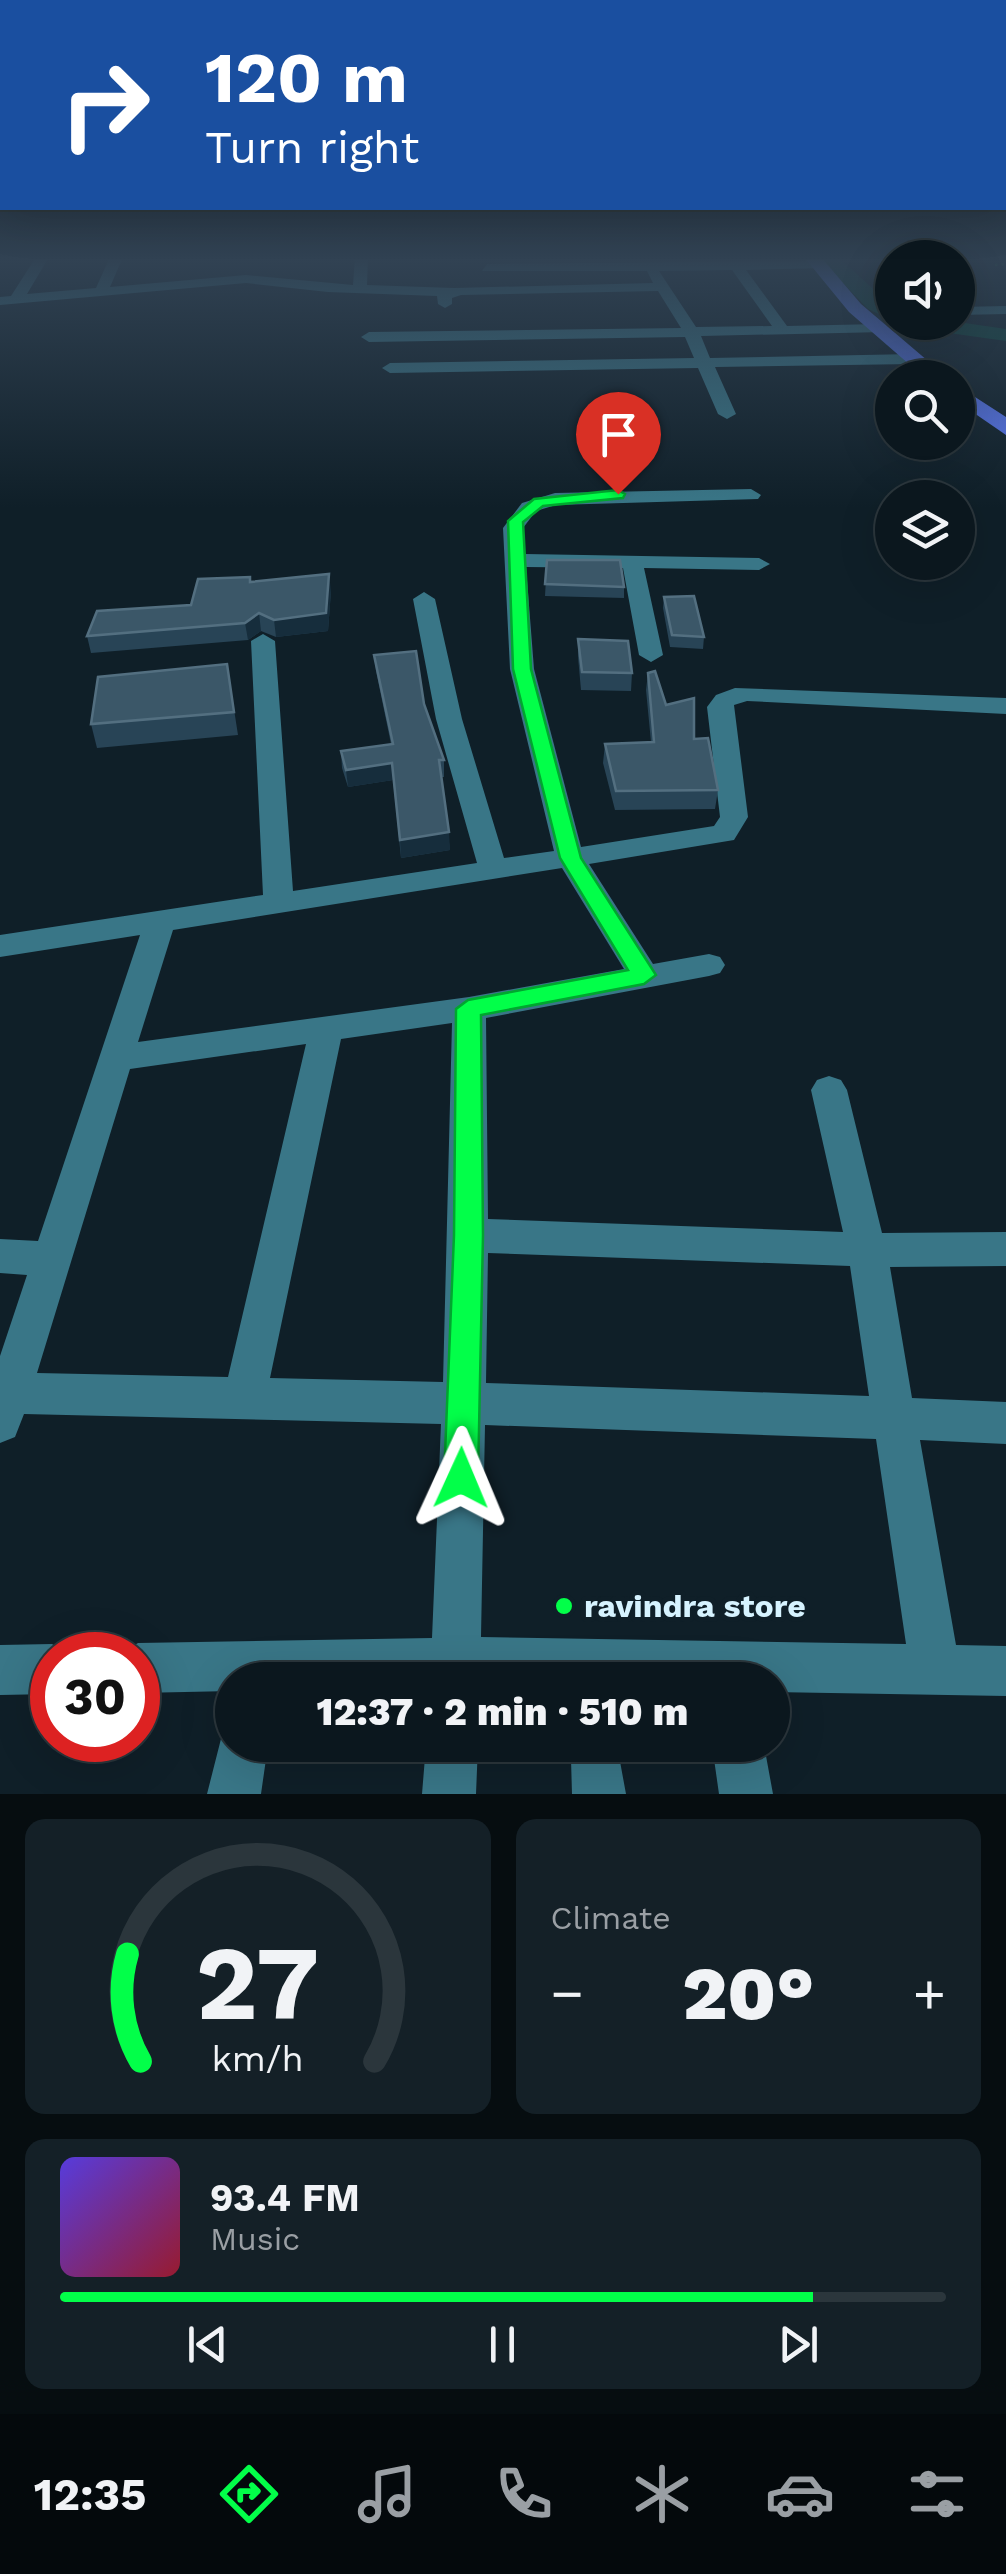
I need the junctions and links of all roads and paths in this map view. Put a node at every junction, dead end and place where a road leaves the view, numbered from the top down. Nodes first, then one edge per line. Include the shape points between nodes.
1 (616, 341) edge
2 (695, 341) edge
3 (891, 341) edge
4 (875, 360) edge
5 (913, 360) edge
6 (706, 362) junction
7 (624, 364) junction
8 (390, 368) dead end
9 (975, 405) edge
10 (727, 414) dead end
11 (1006, 428) edge
12 (758, 502) dead end
13 (516, 560) junction
14 (632, 562) junction
15 (759, 564) dead end
16 (424, 598) dead end
17 (263, 641) dead end
18 (651, 655) dead end
19 (1006, 706) edge
20 (570, 858) junction
21 (494, 872) junction
22 (280, 904) junction
23 (159, 924) junction
24 (0, 946) edge
25 (709, 965) dead end
26 (644, 975) junction
27 (468, 1009) junction
28 (326, 1029) junction
29 (116, 1058) junction
30 (830, 1090) dead end
31 (469, 1235) junction
32 (1006, 1249) edge
33 (866, 1250) junction
34 (0, 1256) edge
35 (52, 1259) junction
36 (245, 1396) junction
37 (463, 1404) junction
38 (5, 1408) edge
39 (894, 1416) junction
40 (1006, 1423) edge
41 (456, 1662) edge
42 (30, 1669) edge
43 (160, 1669) edge
44 (935, 1669) junction
45 (0, 1670) edge
46 (215, 1671) edge
47 (790, 1671) edge
48 (1006, 1671) edge
49 (239, 1762) edge
50 (451, 1762) edge
51 (741, 1762) edge
52 (234, 1794) edge
53 (449, 1794) edge
54 (746, 1794) edge

1 - 7 street
2 - 6 street
3 - 5 main road
4 - 6 street
6 - 7 street
6 - 10 street
7 - 8 street
9 - 11 main road
12 - 13 street via 555,499 529,506 513,528
13 - 14 street
13 - 20 street via 522,669
14 - 15 street
14 - 18 street
16 - 21 street via 448,719
17 - 22 street
19 - 20 street via 734,696 720,706 734,816 724,834
20 - 21 street
20 - 26 street
21 - 22 street
22 - 23 street
23 - 24 street
23 - 29 street
25 - 26 street
26 - 27 street
27 - 28 street
27 - 31 street
28 - 29 street
28 - 36 street
29 - 35 street
30 - 33 street
31 - 33 street
31 - 37 street
32 - 33 street
33 - 39 street
34 - 35 street
35 - 38 street
36 - 37 street
36 - 38 street
37 - 39 street
37 - 41 street
39 - 40 street
39 - 44 street
42 - 45 street
43 - 46 street
44 - 47 street
44 - 48 street
49 - 52 street
50 - 53 street
51 - 54 street

